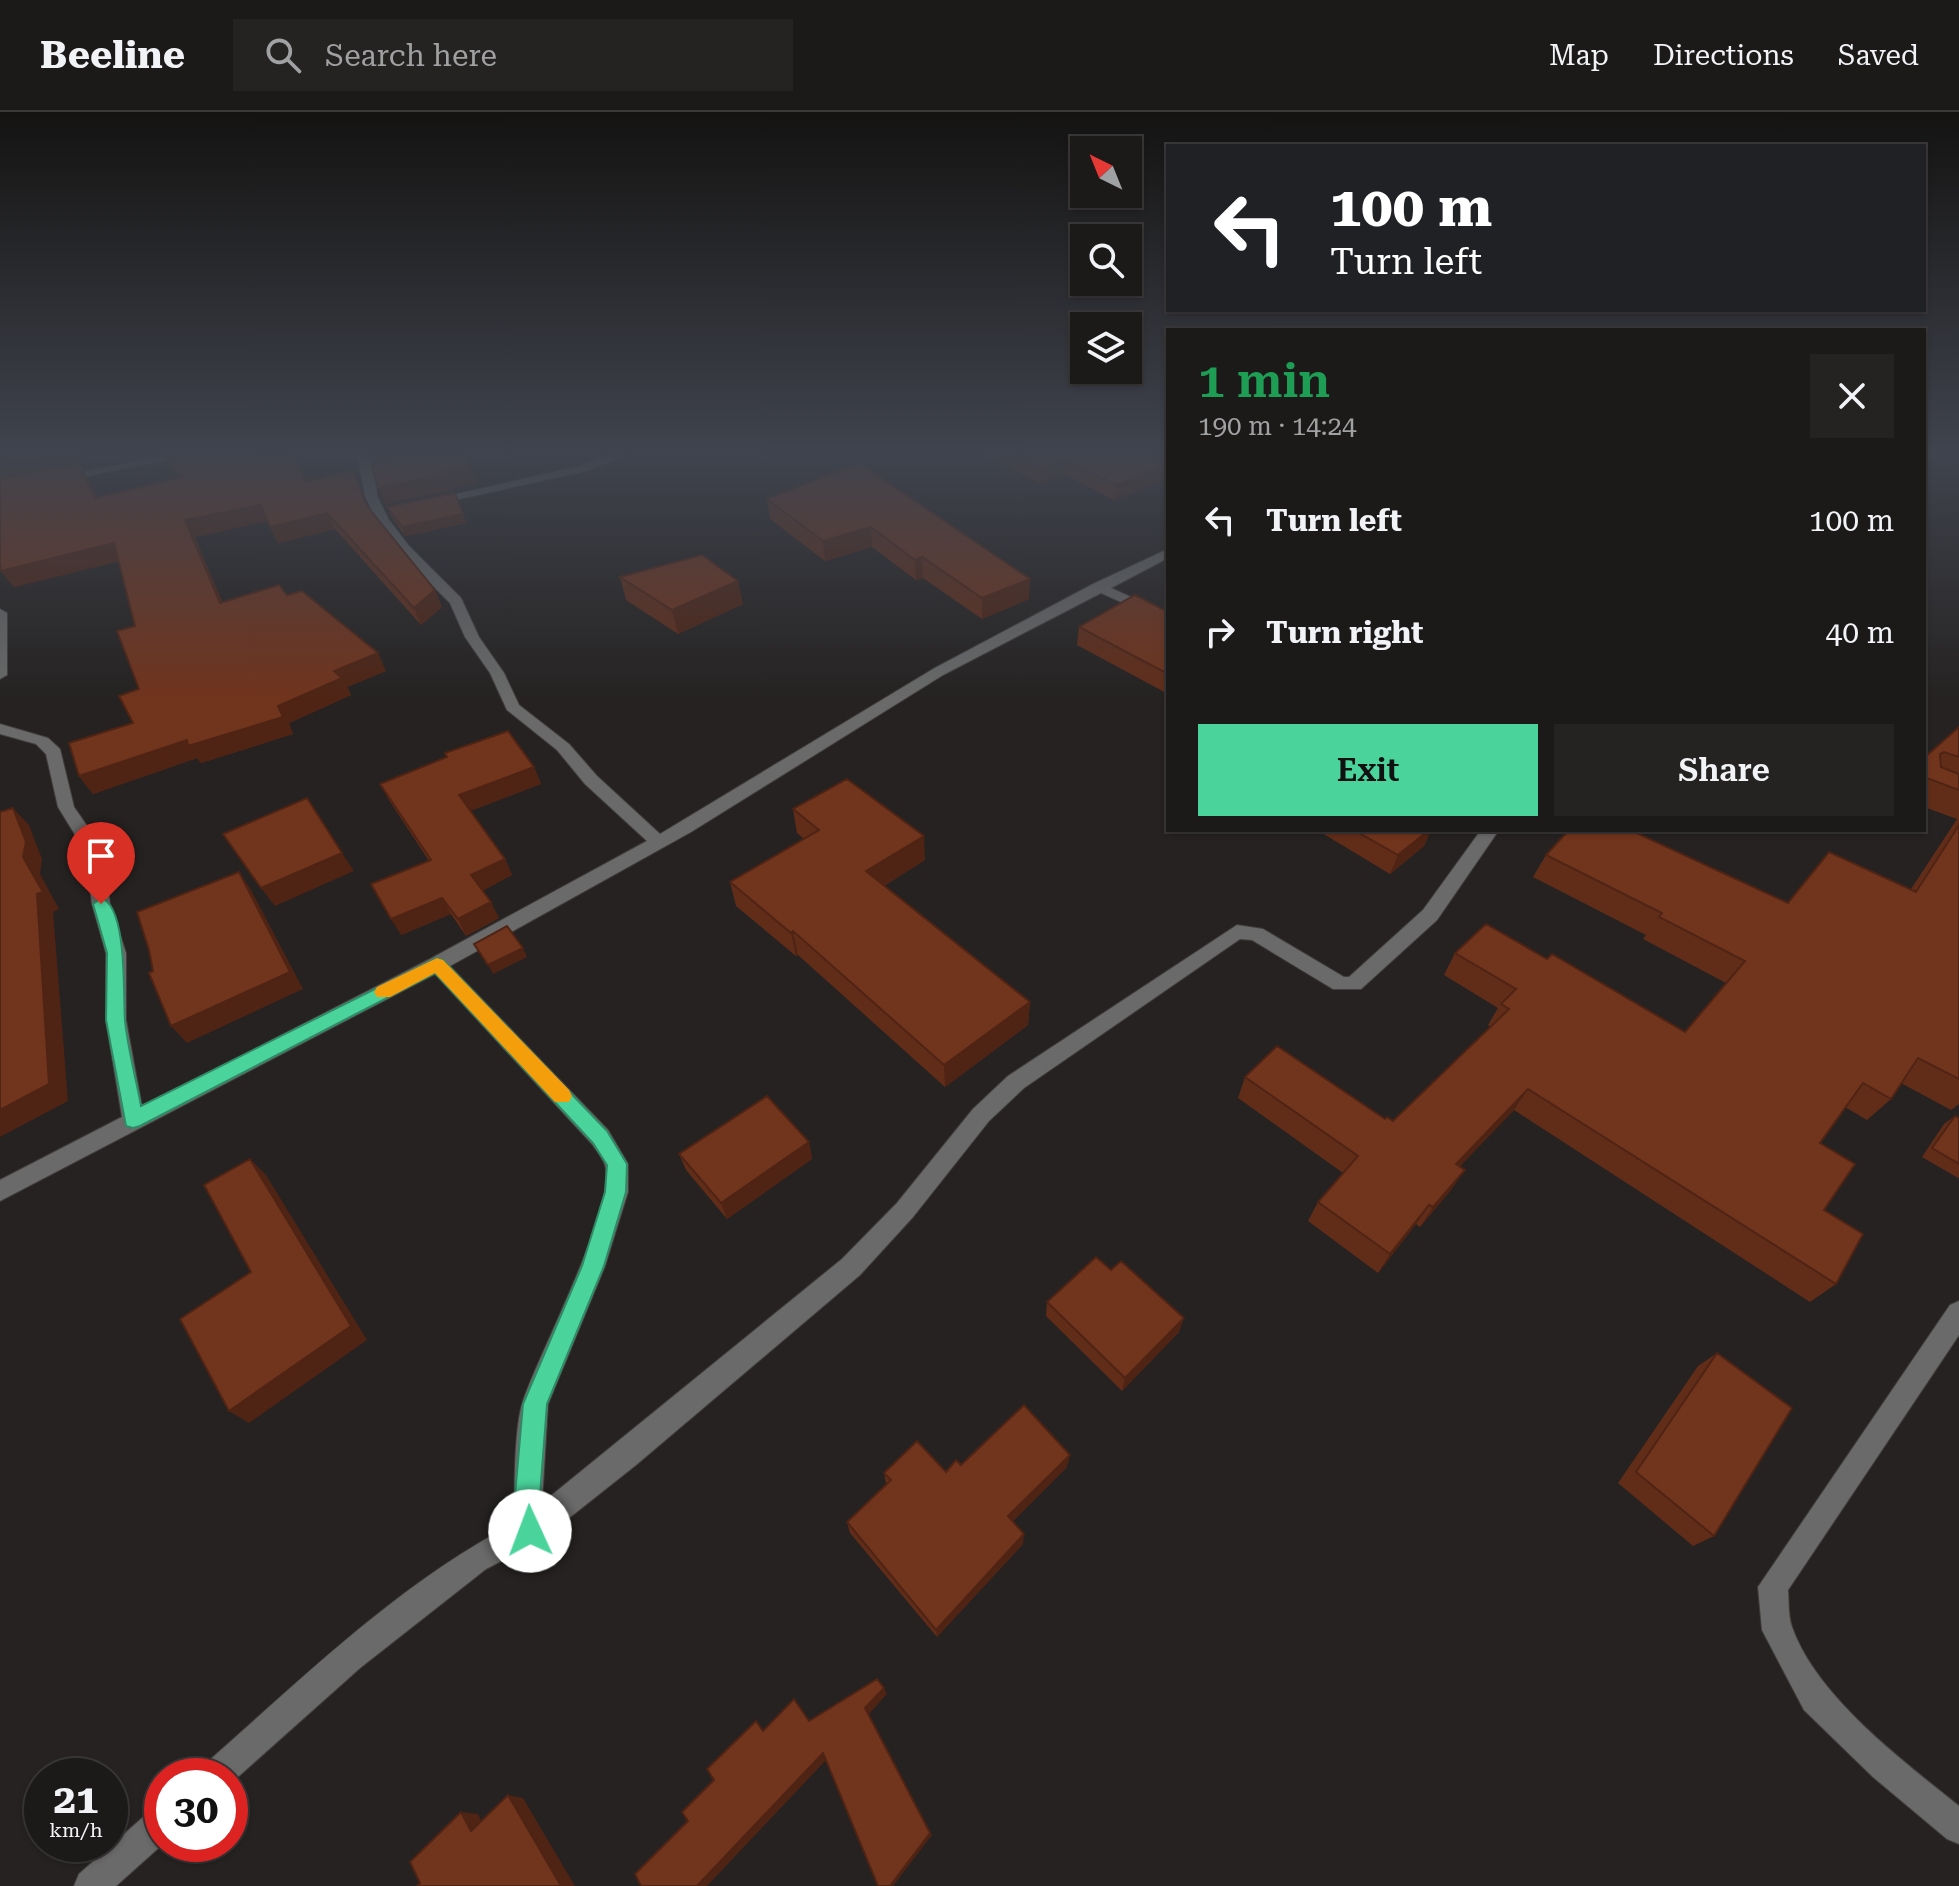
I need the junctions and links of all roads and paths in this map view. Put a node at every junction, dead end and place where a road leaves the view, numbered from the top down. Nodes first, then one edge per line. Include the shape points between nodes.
1 (398, 536) edge
2 (1166, 554) edge
3 (1098, 587) junction
4 (0, 613) edge
5 (1166, 618) edge
6 (0, 675) edge
7 (0, 729) edge
8 (1489, 832) edge
9 (658, 842) junction
10 (437, 964) junction
11 (133, 1120) junction
12 (0, 1191) edge
13 (1959, 1313) edge
14 (530, 1531) junction
15 (235, 1758) edge
16 (1959, 1827) edge
17 (144, 1839) edge
18 (91, 1886) edge

1 - 9 street via 404,549 456,601 512,707 563,747
2 - 3 street
3 - 5 street
3 - 9 street via 938,672
4 - 6 street
7 - 11 street via 42,741 54,753 66,807 83,833 97,873 116,953 116,1020
8 - 14 street via 1430,915 1354,984 1340,984 1256,934 1237,932 1016,1082 981,1115 851,1267
9 - 10 street
10 - 11 street
10 - 14 street via 600,1137 617,1164 616,1192 593,1266 535,1404
11 - 12 street
13 - 16 street via 1773,1587 1777,1630 1815,1699 1884,1766
14 - 15 street via 476,1559 417,1603
17 - 18 street

